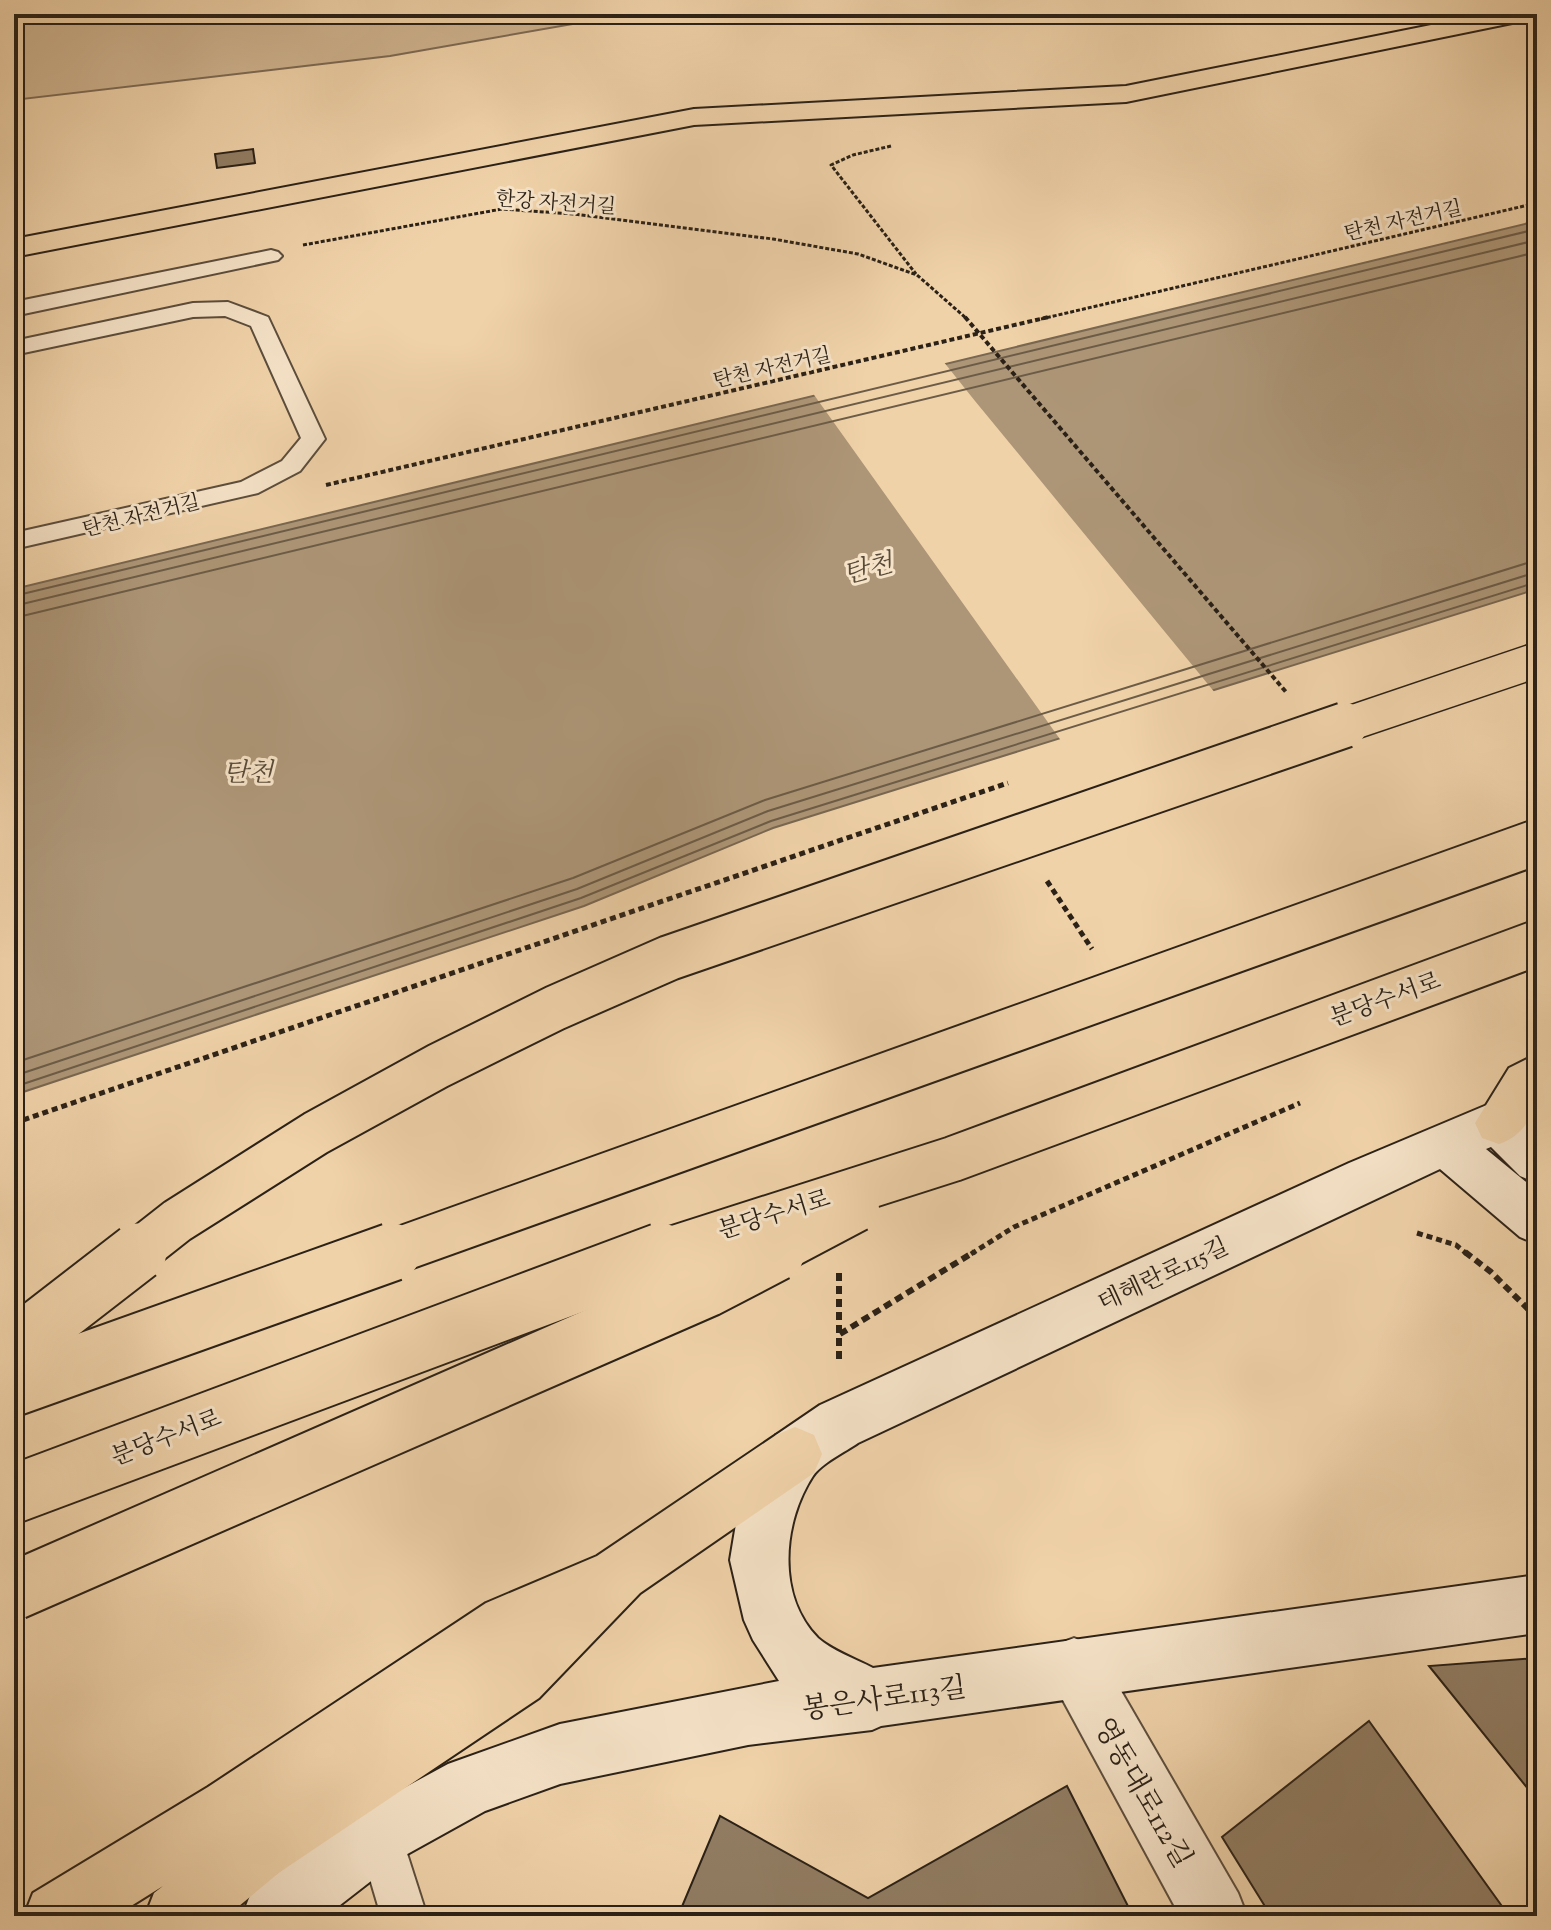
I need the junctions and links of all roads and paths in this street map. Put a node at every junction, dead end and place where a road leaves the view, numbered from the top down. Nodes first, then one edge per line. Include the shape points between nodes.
1 (1522, 14) edge
2 (898, 145) dead end
3 (1537, 203) edge
4 (302, 245) dead end
5 (14, 248) edge
6 (271, 256) dead end
7 (917, 275) junction
8 (14, 309) edge
9 (981, 333) junction
10 (14, 348) edge
11 (322, 486) dead end
12 (14, 541) edge
13 (1537, 660) edge
14 (1287, 693) dead end
15 (1537, 842) edge
16 (1537, 943) edge
17 (1537, 1074) edge
18 (1300, 1103) dead end
19 (1518, 1114) edge
20 (1446, 1145) junction
21 (953, 1159) junction
22 (1537, 1161) edge
23 (1537, 1221) edge
24 (1417, 1233) dead end
25 (1537, 1318) edge
26 (839, 1334) dead end
27 (14, 1348) edge
28 (14, 1387) edge
29 (795, 1454) junction
30 (14, 1494) edge
31 (620, 1573) junction
32 (14, 1591) edge
33 (1537, 1604) edge
34 (1074, 1667) junction
35 (872, 1700) junction
36 (380, 1835) junction
37 (56, 1916) edge
38 (177, 1916) edge
39 (274, 1916) edge
40 (404, 1916) edge
41 (1215, 1916) edge

1 - 5 highway via 1126,94 694,117
2 - 7 path via 831,165
3 - 9 path, 탄천 자전거길
4 - 7 path, 한강 자전거길 via 502,209 773,239 858,254
6 - 8 lane
7 - 9 path, 한강 자전거길
9 - 11 path, 탄천 자전거길
9 - 14 path, 한강 자전거길
10 - 12 lane via 193,310 228,309 260,322 313,439 291,466 249,488
13 - 27 highway, bridge via 834,899 669,958 555,1008 316,1133 177,1221
15 - 28 highway, bridge
16 - 21 highway, 분당수서로, bridge
17 - 19 highway via 1525,1082
18 - 26 path via 1014,1227
19 - 20 street, 테헤란로115길
19 - 22 street
20 - 23 street
20 - 29 street, 테헤란로115길 via 839,1424
21 - 30 highway, 분당수서로, bridge via 692,1240
21 - 32 highway, bridge via 707,1288
24 - 25 path via 1456,1245
29 - 31 highway
29 - 35 street via 765,1518 758,1560 773,1620 798,1659
31 - 37 highway via 507,1624 230,1809
31 - 38 highway via 518,1677 258,1850
33 - 34 street, 봉은사로113길
34 - 35 street, 봉은사로113길
34 - 41 street, 영동대로112길
35 - 36 street, 봉은사로113길 via 748,1715 560,1754 470,1786
36 - 39 street, 봉은사로113길
36 - 40 lane

